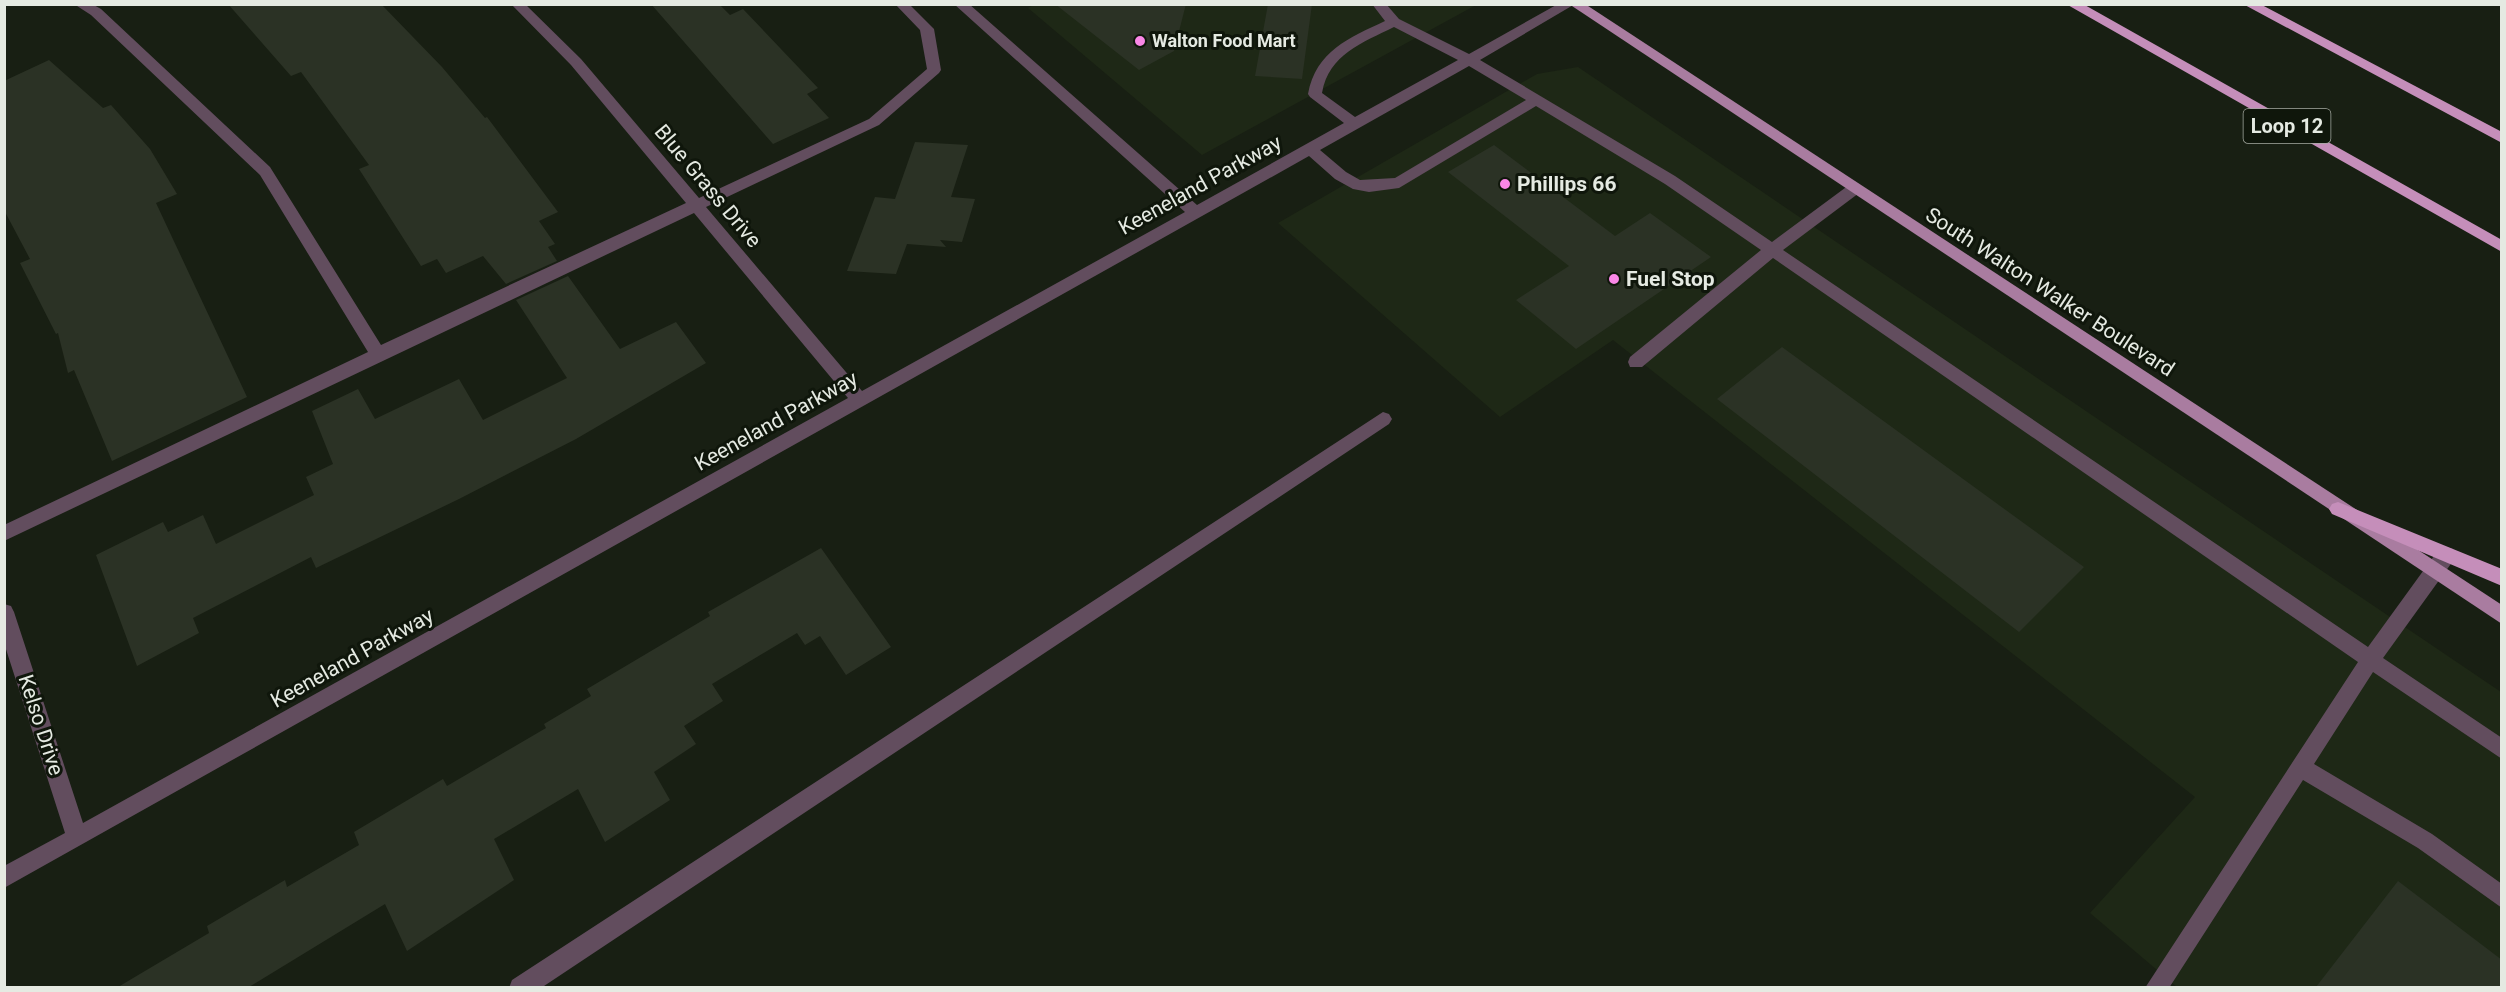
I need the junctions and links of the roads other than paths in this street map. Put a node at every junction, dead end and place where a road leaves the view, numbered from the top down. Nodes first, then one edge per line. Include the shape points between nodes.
1 (80, 4) edge
2 (517, 4) edge
3 (901, 4) edge
4 (960, 4) edge
5 (1378, 4) edge
6 (1569, 4) edge
7 (1575, 4) edge
8 (2072, 4) edge
9 (2249, 4) edge
10 (1394, 22) junction
11 (1470, 60) junction
12 (1536, 100) junction
13 (1354, 124) junction
14 (2502, 138) edge
15 (1310, 149) junction
16 (1854, 189) junction
17 (696, 204) junction
18 (1196, 213) junction
19 (2502, 247) edge
20 (1772, 250) junction
21 (378, 354) junction
22 (1636, 362) dead end
23 (860, 400) junction
24 (1383, 419) dead end
25 (2338, 509) junction
26 (4, 534) edge
27 (2446, 555) junction
28 (2433, 571) junction
29 (2502, 578) edge
30 (4, 612) edge
31 (2502, 616) edge
32 (2370, 660) junction
33 (2502, 750) edge
34 (2300, 766) junction
35 (77, 838) junction
36 (4, 878) edge
37 (2502, 898) edge
38 (520, 987) edge
39 (2156, 987) edge

1 - 21 street via 96,12 265,171
2 - 17 street, Blue Grass Drive via 576,62
3 - 17 street via 927,29 934,70 874,122
4 - 18 street
5 - 10 street
6 - 11 street, Keeneland Parkway
7 - 16 main road, South Walton Walker Boulevard
8 - 19 highway, Loop 12
9 - 14 highway
10 - 11 street
10 - 13 street via 1336,52 1321,67 1315,94
11 - 12 street
11 - 13 street, Keeneland Parkway
12 - 15 street via 1399,183 1354,186
12 - 20 street via 1670,180
13 - 15 street, Keeneland Parkway
15 - 18 street, Keeneland Parkway
16 - 20 street
16 - 25 main road, South Walton Walker Boulevard
17 - 21 street
17 - 23 street, Blue Grass Drive
18 - 23 street, Keeneland Parkway
20 - 22 street
20 - 32 street
21 - 26 street
23 - 35 street, Keeneland Parkway
24 - 38 street
25 - 27 highway
25 - 28 main road, South Walton Walker Boulevard
27 - 28 street
27 - 29 highway
28 - 31 main road, South Walton Walker Boulevard
28 - 32 street
30 - 35 street, Kelso Drive
32 - 33 street
32 - 34 street
34 - 37 street via 2425,841
34 - 39 street
35 - 36 street, Keeneland Parkway

